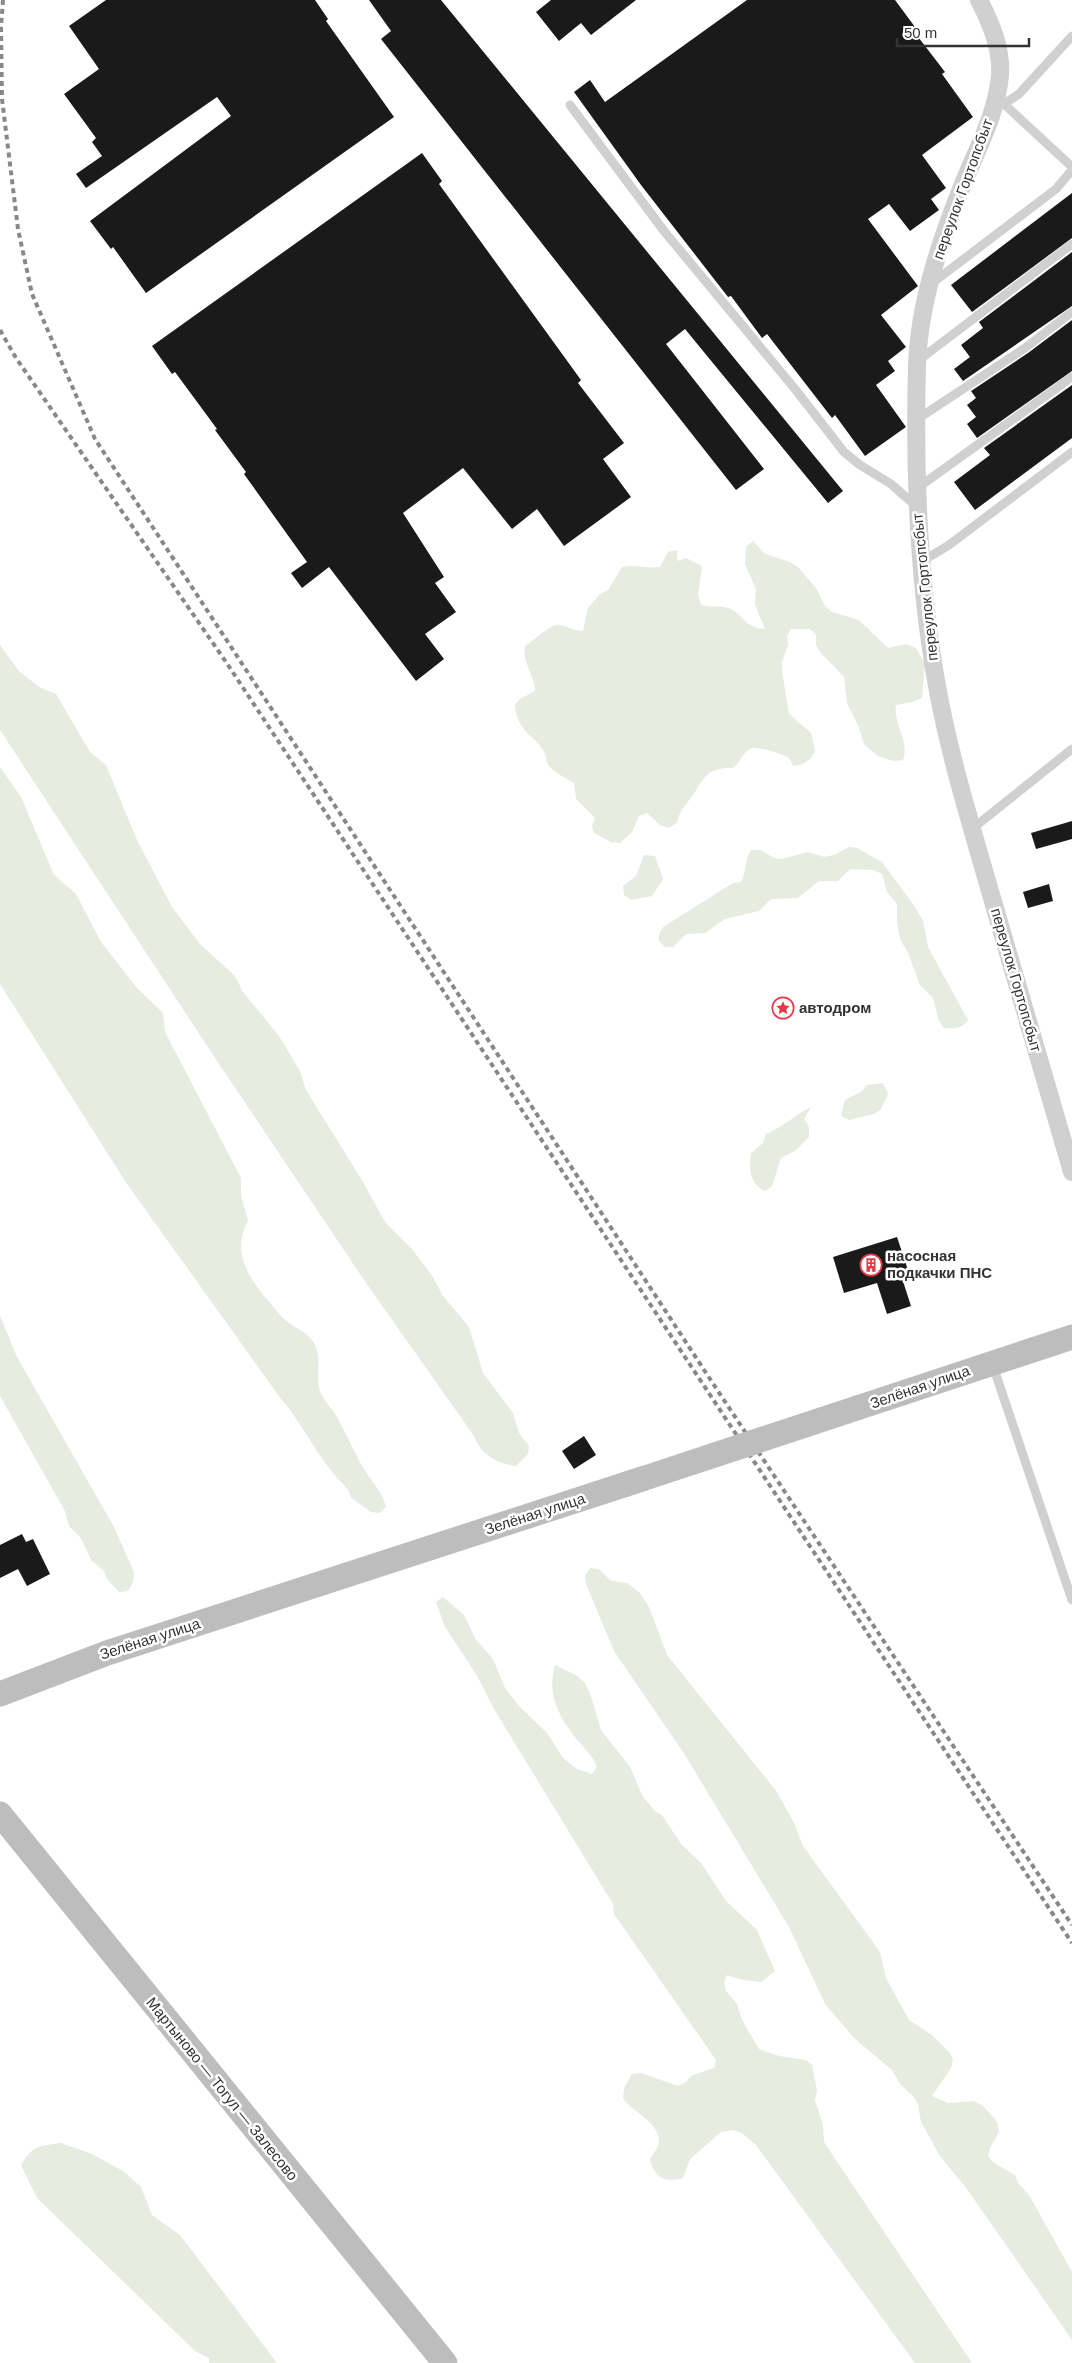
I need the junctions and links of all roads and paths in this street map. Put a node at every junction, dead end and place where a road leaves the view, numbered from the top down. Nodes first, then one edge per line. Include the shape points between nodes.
1 (979, 0) edge
2 (1072, 36) edge
3 (1061, 47) junction
4 (1072, 48) edge
5 (999, 104) junction
6 (570, 105) dead end
7 (1072, 169) edge
8 (1072, 244) edge
9 (930, 284) junction
10 (1072, 312) edge
11 (917, 361) junction
12 (1072, 377) edge
13 (916, 421) junction
14 (1072, 452) edge
15 (916, 489) junction
16 (917, 507) junction
17 (921, 562) junction
18 (1072, 749) edge
19 (972, 829) junction
20 (1072, 1172) edge
21 (1072, 1337) edge
22 (992, 1363) junction
23 (1072, 1600) edge
24 (0, 1694) edge
25 (0, 1814) edge
26 (446, 2363) edge

1 - 5 street, переулок Гортопсбыт via 999,48
2 - 3 lane
3 - 4 lane
3 - 5 lane via 1019,94
5 - 7 lane
5 - 9 street, переулок Гортопсбыт via 958,196
6 - 16 lane via 664,232 844,452 860,466 891,484
7 - 9 lane via 1056,190
8 - 11 lane
9 - 11 street, переулок Гортопсбыт via 920,327
10 - 13 lane via 1025,348
11 - 13 street, переулок Гортопсбыт
12 - 15 lane
13 - 15 street, переулок Гортопсбыт
14 - 17 lane via 949,545
15 - 16 street, переулок Гортопсбыт
16 - 17 street, переулок Гортопсбыт
17 - 19 street, переулок Гортопсбыт via 937,689
18 - 19 lane
19 - 20 street, переулок Гортопсбыт
21 - 22 street, Зелёная улица
22 - 23 lane
22 - 24 street, Зелёная улица, bridge via 107,1653
25 - 26 street, Мартыново — Тогул — Залесово

